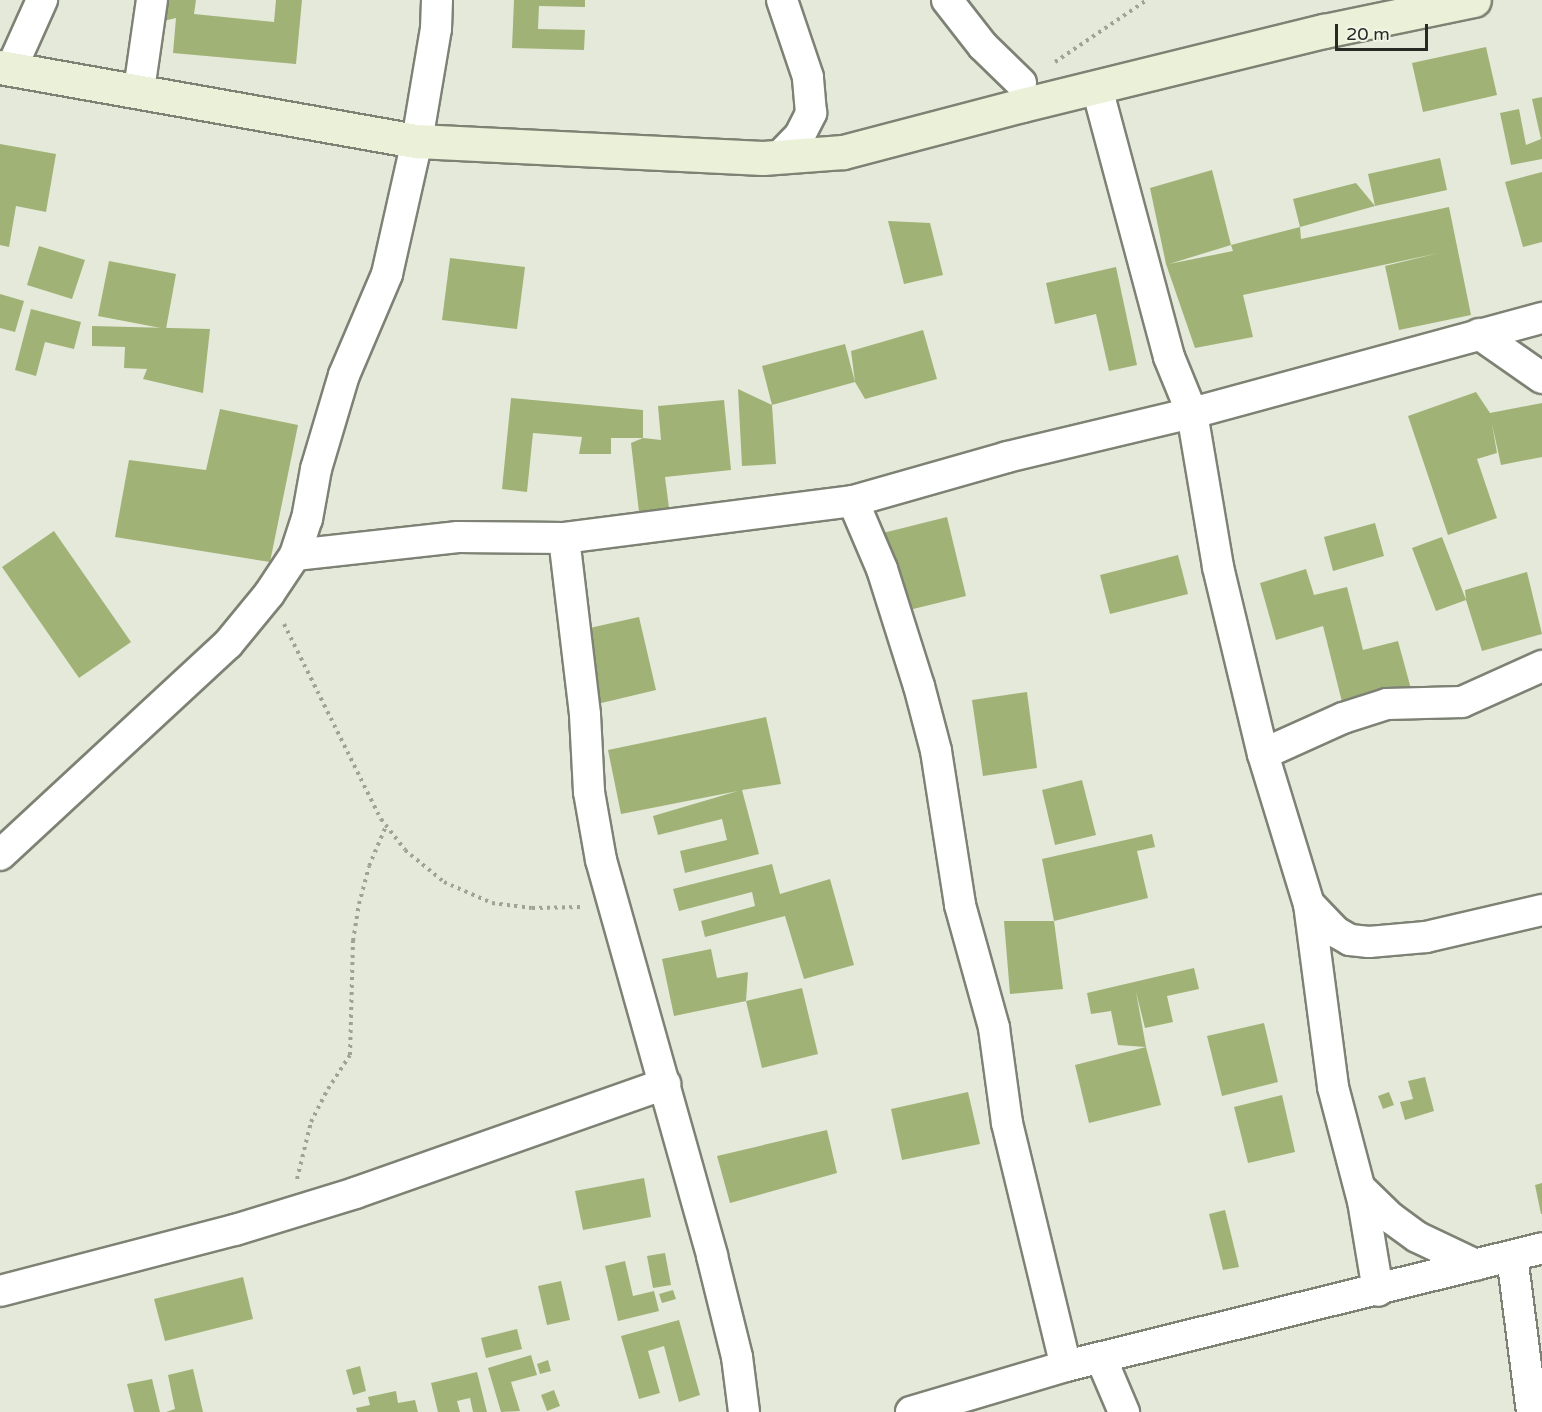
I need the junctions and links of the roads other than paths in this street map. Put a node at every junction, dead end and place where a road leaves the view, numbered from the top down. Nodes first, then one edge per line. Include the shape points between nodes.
1 (42, 0) edge
2 (152, 0) edge
3 (436, 0) edge
4 (782, 0) edge
5 (947, 0) edge
6 (1474, 0) edge
7 (5, 68) edge
8 (1021, 83) dead end
9 (1097, 88) junction
10 (139, 90) junction
11 (417, 141) junction
12 (780, 156) junction
13 (1542, 318) edge
14 (1479, 334) junction
15 (1542, 378) edge
16 (1192, 413) junction
17 (852, 501) junction
18 (564, 538) junction
19 (295, 555) junction
20 (1542, 666) edge
21 (1263, 754) junction
22 (0, 855) edge
23 (1309, 904) junction
24 (1542, 910) edge
25 (665, 1084) junction
26 (1360, 1188) junction
27 (1542, 1248) edge
28 (1512, 1256) junction
29 (1476, 1265) junction
30 (0, 1291) edge
31 (1378, 1291) junction
32 (1101, 1358) junction
33 (1066, 1366) junction
34 (744, 1412) edge
35 (912, 1412) edge
36 (1124, 1412) edge
37 (1532, 1412) edge

1 - 7 street
2 - 10 street
3 - 11 street via 436,29
4 - 12 street via 808,77 811,113 800,135
5 - 8 street via 983,46
6 - 9 street via 1324,31
7 - 10 street
9 - 12 street via 843,152
9 - 16 street via 1169,357
10 - 11 street
11 - 12 street
11 - 19 street via 387,273 344,375
13 - 14 street
14 - 15 street
14 - 16 street
16 - 17 street via 1007,457
16 - 21 street via 1218,567
17 - 18 street
17 - 33 street via 882,569 936,752 960,905 994,1028 1007,1123
18 - 19 street via 458,537
18 - 25 street via 585,715 589,792 601,860
19 - 22 street via 228,644
20 - 21 street via 1462,702 1387,704 1354,714
21 - 23 street
23 - 24 street via 1336,932 1369,942 1426,937
23 - 26 street via 1333,1087
25 - 30 street via 294,1212
25 - 34 street via 734,1346
26 - 29 street via 1417,1237
26 - 31 street
27 - 28 street
28 - 29 street
28 - 37 street
29 - 31 street
31 - 32 street
32 - 33 street
32 - 36 street
33 - 35 street

